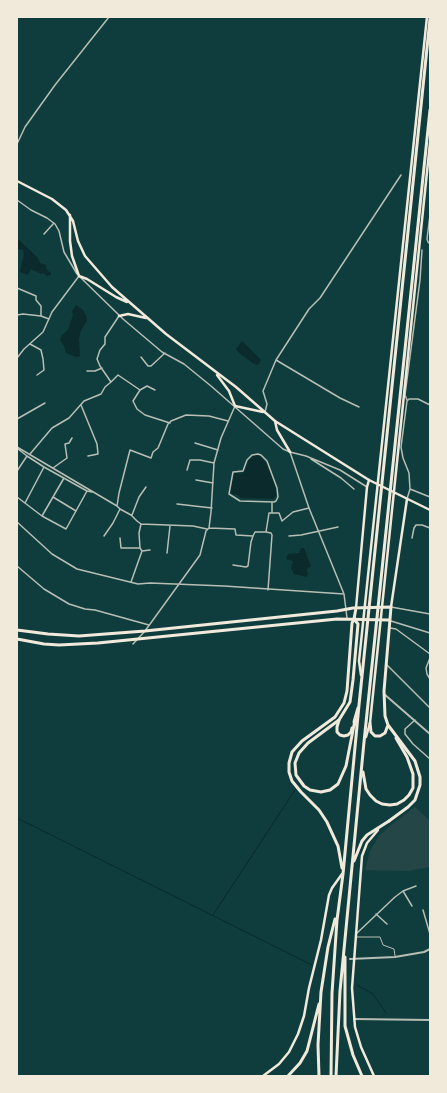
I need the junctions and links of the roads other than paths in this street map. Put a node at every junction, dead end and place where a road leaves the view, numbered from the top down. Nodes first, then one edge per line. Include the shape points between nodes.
1 (109, 17) edge
2 (426, 17) edge
3 (430, 20) edge
4 (430, 110) edge
5 (430, 143) edge
6 (17, 144) edge
7 (401, 174) dead end
8 (17, 181) edge
9 (17, 200) edge
10 (70, 214) junction
11 (430, 215) edge
12 (54, 223) junction
13 (44, 234) dead end
14 (430, 244) edge
15 (422, 250) dead end
16 (79, 276) junction
17 (17, 288) edge
18 (130, 303) junction
19 (17, 315) edge
20 (40, 316) junction
21 (119, 316) junction
22 (147, 318) junction
23 (49, 319) junction
24 (30, 344) junction
25 (164, 353) junction
26 (141, 357) dead end
27 (17, 358) edge
28 (276, 360) junction
29 (102, 368) junction
30 (87, 371) dead end
31 (215, 371) junction
32 (37, 374) dead end
33 (111, 382) junction
34 (140, 390) junction
35 (155, 390) dead end
36 (407, 400) junction
37 (45, 403) dead end
38 (81, 405) junction
39 (430, 405) edge
40 (235, 406) junction
41 (359, 407) dead end
42 (265, 413) junction
43 (17, 419) edge
44 (228, 421) junction
45 (275, 421) junction
46 (170, 423) junction
47 (72, 438) dead end
48 (195, 443) dead end
49 (17, 447) edge
50 (218, 450) junction
51 (290, 452) junction
52 (30, 455) junction
53 (27, 456) junction
54 (88, 456) dead end
55 (310, 458) junction
56 (214, 463) junction
57 (44, 467) junction
58 (53, 468) junction
59 (187, 470) dead end
60 (17, 472) edge
61 (64, 478) junction
62 (196, 480) dead end
63 (369, 480) junction
64 (213, 483) junction
65 (146, 487) dead end
66 (367, 487) junction
67 (354, 489) dead end
68 (410, 489) junction
69 (87, 491) junction
70 (94, 492) junction
71 (17, 497) edge
72 (53, 497) junction
73 (430, 497) edge
74 (407, 499) junction
75 (272, 502) junction
76 (25, 503) junction
77 (178, 504) dead end
78 (117, 506) junction
79 (212, 508) junction
80 (309, 508) junction
81 (120, 509) junction
82 (430, 510) edge
83 (76, 511) junction
84 (272, 513) junction
85 (132, 515) junction
86 (42, 516) junction
87 (17, 522) edge
88 (141, 524) junction
89 (170, 526) junction
90 (338, 527) dead end
91 (430, 528) edge
92 (208, 529) junction
93 (318, 531) junction
94 (266, 532) junction
95 (104, 536) dead end
96 (253, 536) junction
97 (289, 536) dead end
98 (120, 538) dead end
99 (412, 538) dead end
100 (140, 548) junction
101 (150, 550) dead end
102 (142, 551) junction
103 (167, 553) dead end
104 (233, 565) dead end
105 (17, 566) edge
106 (131, 582) junction
107 (179, 585) junction
108 (268, 590) junction
109 (344, 594) junction
110 (391, 607) junction
111 (356, 608) junction
112 (347, 609) junction
113 (430, 614) edge
114 (347, 618) junction
115 (354, 619) junction
116 (389, 620) junction
117 (398, 623) junction
118 (150, 625) junction
119 (388, 627) junction
120 (396, 629) junction
121 (17, 630) edge
122 (145, 631) junction
123 (430, 633) edge
124 (17, 639) edge
125 (137, 640) junction
126 (133, 644) dead end
127 (430, 654) edge
128 (430, 658) edge
129 (361, 662) junction
130 (374, 662) junction
131 (386, 664) junction
132 (390, 668) junction
133 (385, 671) junction
134 (430, 679) edge
135 (384, 694) junction
136 (359, 705) junction
137 (430, 708) edge
138 (339, 720) junction
139 (415, 720) junction
140 (370, 723) junction
141 (388, 725) junction
142 (430, 734) edge
143 (396, 738) junction
144 (364, 742) junction
145 (430, 759) edge
146 (362, 767) junction
147 (389, 821) junction
148 (352, 868) junction
149 (343, 874) junction
150 (416, 886) dead end
151 (403, 891) junction
152 (412, 906) dead end
153 (338, 908) junction
154 (423, 910) dead end
155 (376, 914) junction
156 (387, 924) dead end
157 (346, 932) junction
158 (430, 934) edge
159 (357, 935) junction
160 (430, 949) edge
161 (395, 957) junction
162 (354, 958) junction
163 (321, 959) dead end
164 (350, 959) dead end
165 (316, 960) junction
166 (321, 992) junction
167 (354, 1019) junction
168 (430, 1020) edge
169 (263, 1076) edge
170 (288, 1076) edge
171 (319, 1076) edge
172 (331, 1076) edge
173 (336, 1076) edge
174 (362, 1076) edge
175 (374, 1076) edge

1 - 6 street via 55,85 25,127
2 - 129 main road
3 - 129 highway
4 - 130 highway
5 - 130 main road
7 - 28 street
8 - 10 main road via 52,199
9 - 12 street
10 - 16 main road via 71,248
10 - 18 main road via 78,241 86,256 106,281
11 - 14 street via 427,239
12 - 13 street
12 - 16 street via 59,231 64,252
15 - 36 street via 405,394
16 - 18 main road
16 - 21 street
16 - 23 street
17 - 20 street via 36,296 41,306
18 - 22 main road
19 - 20 street
20 - 23 street
21 - 22 main road via 128,314
21 - 25 street
21 - 29 street via 108,332 97,359
22 - 31 main road
23 - 24 street via 43,332
24 - 27 street
24 - 32 street via 40,350 43,359 44,370
25 - 26 street via 151,366 148,366
25 - 40 street via 184,364
28 - 41 street
28 - 42 street via 263,391 267,404
29 - 30 street
29 - 33 street
31 - 40 main road via 229,391
31 - 42 main road
33 - 34 street via 118,375
33 - 38 street via 101,394 84,401
34 - 35 street via 148,386
34 - 46 street via 132,401 137,409 145,415
36 - 39 street via 418,399
36 - 68 street via 401,447
37 - 43 street
38 - 52 street via 69,418 52,428
38 - 54 street via 97,444 98,454
40 - 42 main road
40 - 44 street
40 - 51 street via 266,435
42 - 45 main road
44 - 46 street via 209,416 186,415
44 - 50 street
45 - 51 main road via 277,430
45 - 63 main road
46 - 78 street via 151,458 130,450
47 - 58 street via 65,444 67,458
48 - 50 street
49 - 52 street
49 - 53 street
50 - 56 street
51 - 55 street
51 - 80 street
52 - 58 street
53 - 57 street
53 - 60 street
55 - 66 street via 340,470
55 - 67 street
56 - 59 street via 190,460
56 - 64 street
57 - 61 street
57 - 76 street
58 - 70 street
61 - 69 street
61 - 72 street
62 - 64 street
63 - 66 main road
63 - 74 main road
64 - 79 street
65 - 85 street
66 - 111 main road
68 - 73 street
68 - 74 street
69 - 70 street
69 - 83 street
70 - 78 street
71 - 76 street
72 - 83 street
72 - 86 street
74 - 82 main road
74 - 110 main road
75 - 75 street via 240,501 229,494 233,472 243,471 248,460 255,454 265,459 276,485 278,497
75 - 84 street
76 - 86 street
77 - 79 street
78 - 81 street
79 - 92 street
80 - 84 street via 293,512 282,521 279,513
80 - 93 street
81 - 85 street
81 - 95 street
83 - 86 street via 66,529
84 - 94 street via 269,513
85 - 88 street
87 - 106 street via 65,563 82,570
88 - 89 street
88 - 100 street
89 - 92 street
89 - 103 street
90 - 93 street
91 - 99 street via 422,524 416,525
92 - 96 street via 235,529 236,535
92 - 107 street via 200,556
93 - 97 street via 301,536
93 - 109 street
94 - 96 street via 254,532
94 - 108 street via 270,532 272,536
96 - 104 street via 248,566
98 - 100 street via 121,548
100 - 102 street
101 - 102 street
102 - 106 street
105 - 118 street via 69,604
106 - 107 street
107 - 108 street
107 - 118 street
108 - 109 street
109 - 112 street
110 - 111 highway
110 - 113 street
110 - 116 highway
111 - 112 highway
111 - 115 highway
112 - 114 street
112 - 122 highway
114 - 115 highway
114 - 125 highway
115 - 116 highway
115 - 138 highway via 358,624 352,693 349,705
115 - 149 highway via 344,703 335,717 302,741 292,752 289,763 292,781 327,822 338,846
116 - 117 street
116 - 119 highway
117 - 120 street
117 - 123 street
118 - 122 street
119 - 120 street
119 - 131 highway
120 - 127 street
121 - 122 highway via 79,636
122 - 125 street
124 - 125 highway via 58,645
125 - 126 street
128 - 134 street via 426,668
129 - 136 highway
130 - 140 main road
130 - 144 highway
131 - 132 street
131 - 133 highway
132 - 133 street
132 - 137 street
133 - 135 highway
135 - 139 street
135 - 141 highway
136 - 138 highway via 348,735 342,736 337,732
136 - 138 highway via 346,766 338,784 330,790 321,792 306,788 296,775 297,756 308,743
136 - 149 highway
139 - 142 street
139 - 145 street via 405,729 405,734
140 - 141 highway via 371,732 375,736 385,733
140 - 144 main road
141 - 143 highway
143 - 146 highway via 414,774 413,788 404,800 390,805 376,800 366,789
143 - 147 highway via 415,761 420,784 415,800
144 - 146 highway
146 - 148 highway
147 - 148 highway via 373,830 362,841
147 - 159 main road via 375,832 362,856
148 - 157 highway
149 - 153 highway
149 - 165 main road via 329,895
150 - 151 street
151 - 152 street
151 - 155 street
153 - 166 highway via 328,947
153 - 172 highway via 332,993
154 - 158 street
155 - 156 street
155 - 159 street
157 - 173 highway via 339,1003
157 - 174 highway via 345,1026
159 - 161 lane via 380,937 383,945 394,949
159 - 162 main road
160 - 161 street
161 - 162 street
162 - 164 street
162 - 167 main road
163 - 165 street
165 - 169 main road via 298,1034 289,1052 279,1064
166 - 170 highway via 307,1052
166 - 171 highway
167 - 168 street
167 - 175 main road via 361,1047

